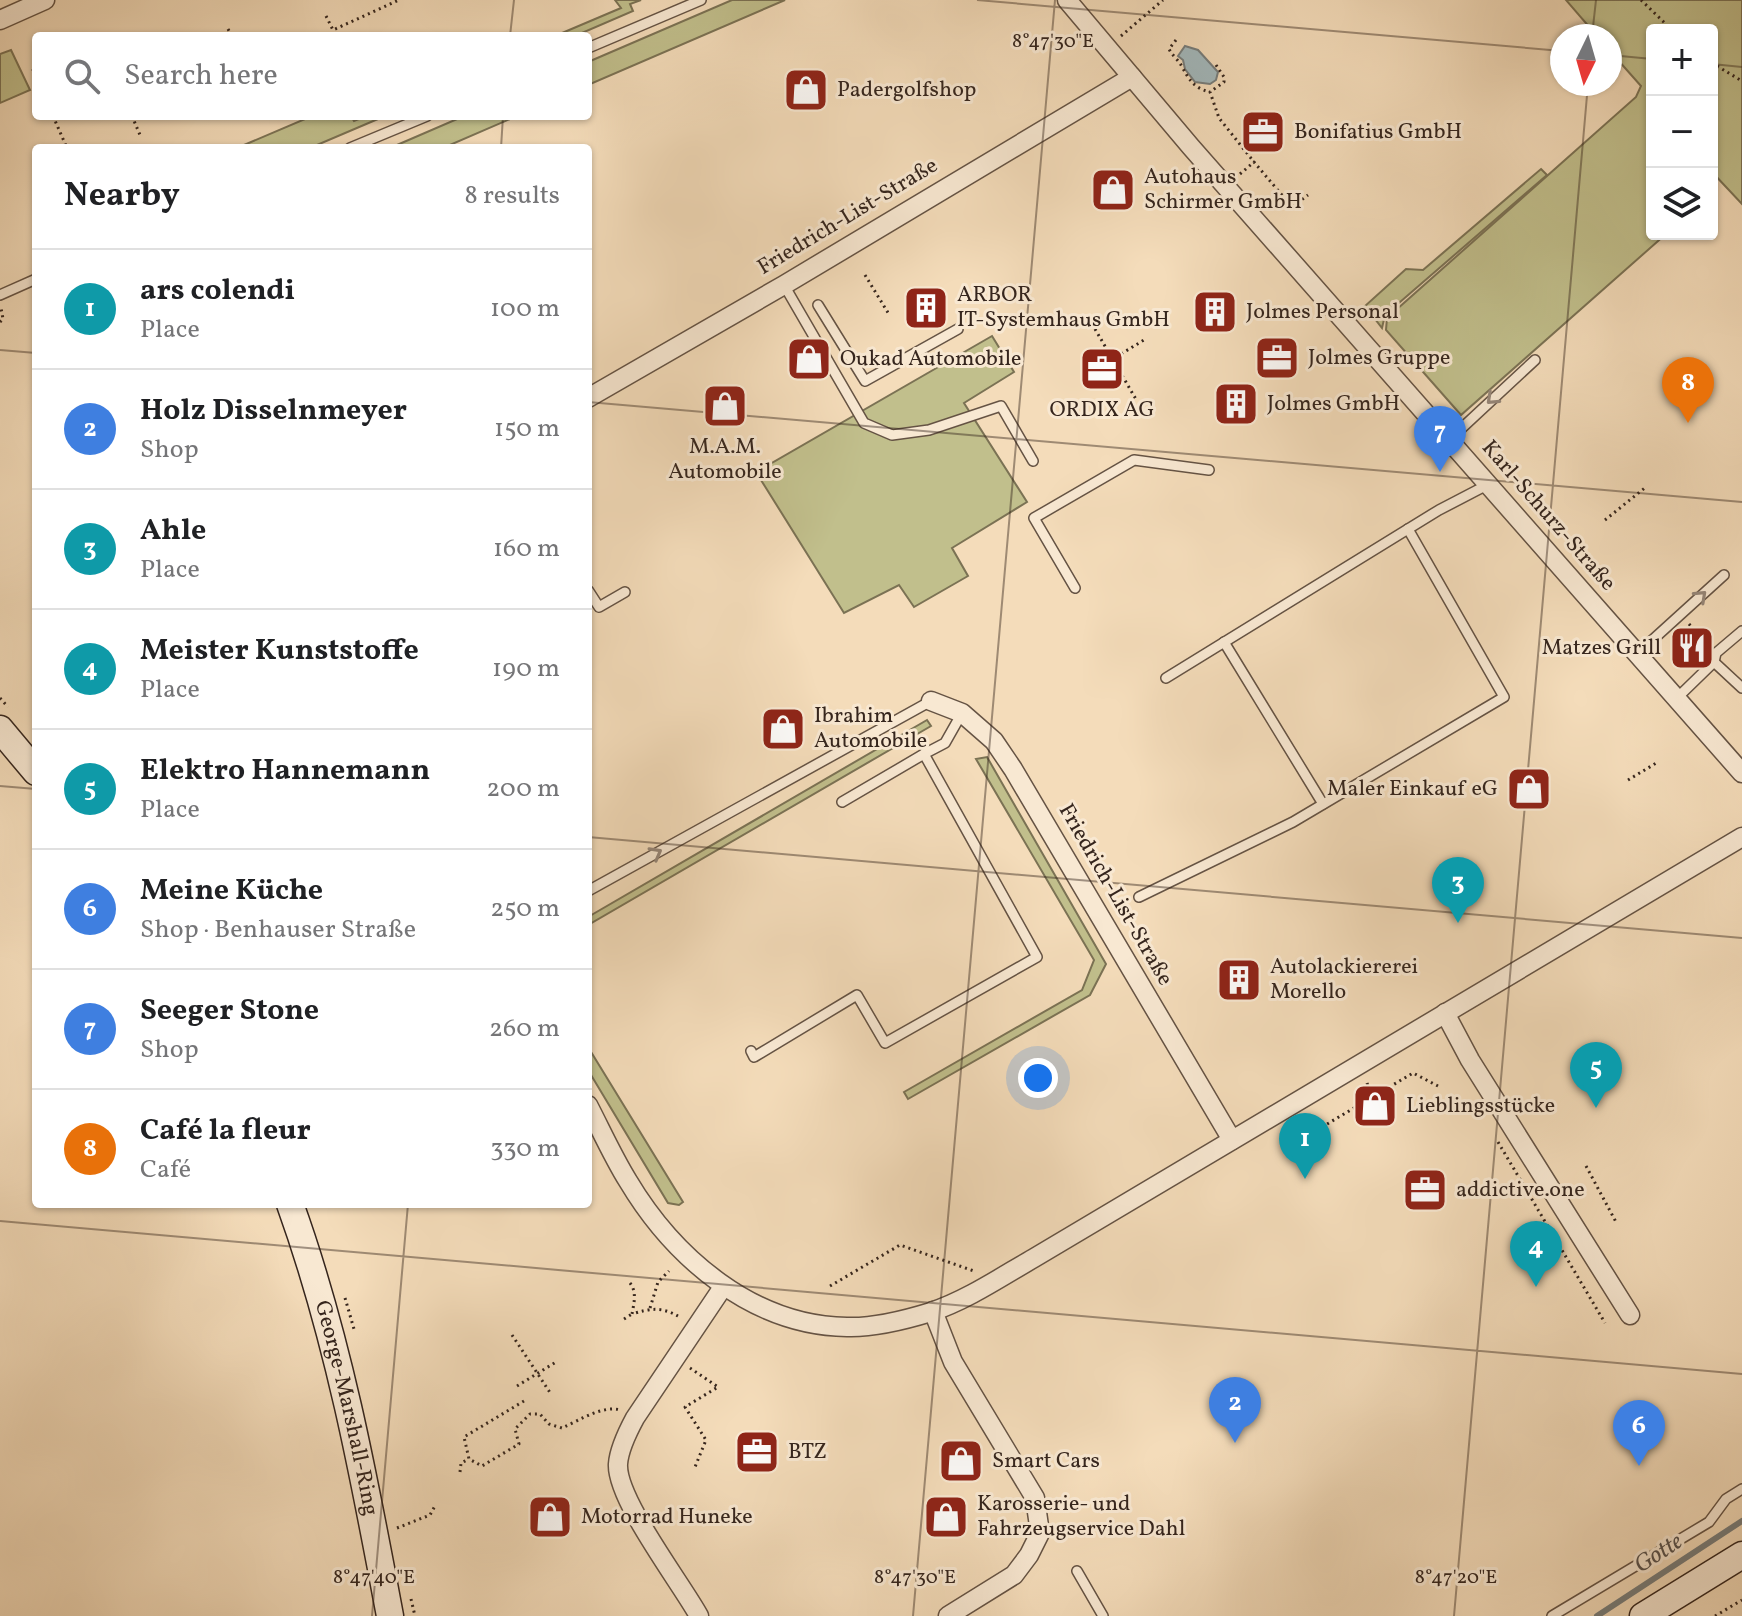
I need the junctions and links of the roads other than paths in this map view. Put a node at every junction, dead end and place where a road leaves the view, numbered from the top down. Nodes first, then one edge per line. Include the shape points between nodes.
1 (45, 0) edge
2 (701, 0) edge
3 (1067, 0) edge
4 (0, 20) edge
5 (592, 46) edge
6 (1132, 77) junction
7 (417, 120) edge
8 (360, 144) edge
9 (32, 281) edge
10 (784, 285) junction
11 (0, 297) edge
12 (818, 305) dead end
13 (958, 329) dead end
14 (1535, 360) dead end
15 (592, 396) edge
16 (1450, 439) junction
17 (1033, 461) dead end
18 (1209, 470) dead end
19 (1489, 484) junction
20 (1408, 529) junction
21 (1724, 575) dead end
22 (1075, 588) dead end
23 (625, 592) dead end
24 (592, 596) edge
25 (1742, 631) edge
26 (1224, 642) junction
27 (1637, 654) junction
28 (1714, 662) junction
29 (1166, 678) dead end
30 (1742, 688) edge
31 (1677, 698) junction
32 (931, 701) joint
33 (962, 713) junction
34 (0, 729) edge
35 (924, 754) junction
36 (32, 767) edge
37 (1742, 773) edge
38 (842, 802) dead end
39 (1323, 804) junction
40 (1742, 837) edge
41 (592, 889) edge
42 (1139, 897) dead end
43 (1445, 1013) junction
44 (751, 1051) dead end
45 (592, 1113) edge
46 (1232, 1140) junction
47 (291, 1208) edge
48 (723, 1287) junction
49 (933, 1311) junction
50 (1630, 1315) dead end
51 (1742, 1489) edge
52 (1742, 1555) edge
53 (1077, 1571) dead end
54 (390, 1616) edge
55 (699, 1616) edge
56 (948, 1616) edge
57 (1103, 1616) edge
58 (1552, 1616) edge
59 (1643, 1616) edge

1 - 4 street
2 - 5 lane
3 - 6 street, Karl-Schurz-Straße
6 - 10 street, Friedrich-List-Straße
6 - 16 street, Karl-Schurz-Straße
7 - 8 lane
9 - 11 lane
10 - 15 street, Friedrich-List-Straße
10 - 17 lane via 864,423 892,435 929,430 1001,406
12 - 13 lane via 865,381
14 -> 16 lane
16 - 19 street, Karl-Schurz-Straße
18 - 22 lane via 1134,460 1034,518
19 - 20 lane
19 - 27 street, Karl-Schurz-Straße
20 - 26 lane
20 - 39 lane via 1504,697
27 -> 21 lane
23 - 24 lane via 599,607
25 - 28 lane via 1716,653
26 - 29 lane
26 - 39 lane
27 - 31 street, Karl-Schurz-Straße
28 - 30 lane
28 - 31 lane
31 - 37 street, Karl-Schurz-Straße
32 - 33 street, Friedrich-List-Straße
41 -> 32 lane
33 - 35 lane via 945,743
33 - 46 street, Friedrich-List-Straße via 994,741 1013,769
34 - 36 main road
35 - 38 lane
35 - 44 lane via 1037,957 885,1043 857,995 754,1057
39 - 42 lane
40 - 43 street
43 - 46 street
43 - 50 street
45 - 48 street via 653,1217
46 - 49 street
47 - 54 main road, George-Marshall-Ring via 311,1262 350,1415
48 - 49 street via 789,1317 835,1326 888,1323
48 - 55 street via 635,1418 618,1465 624,1491
49 - 56 street via 953,1362 1035,1498 1040,1533 1014,1575
51 - 58 lane via 1726,1499 1709,1522
52 - 59 main road
53 - 57 lane

